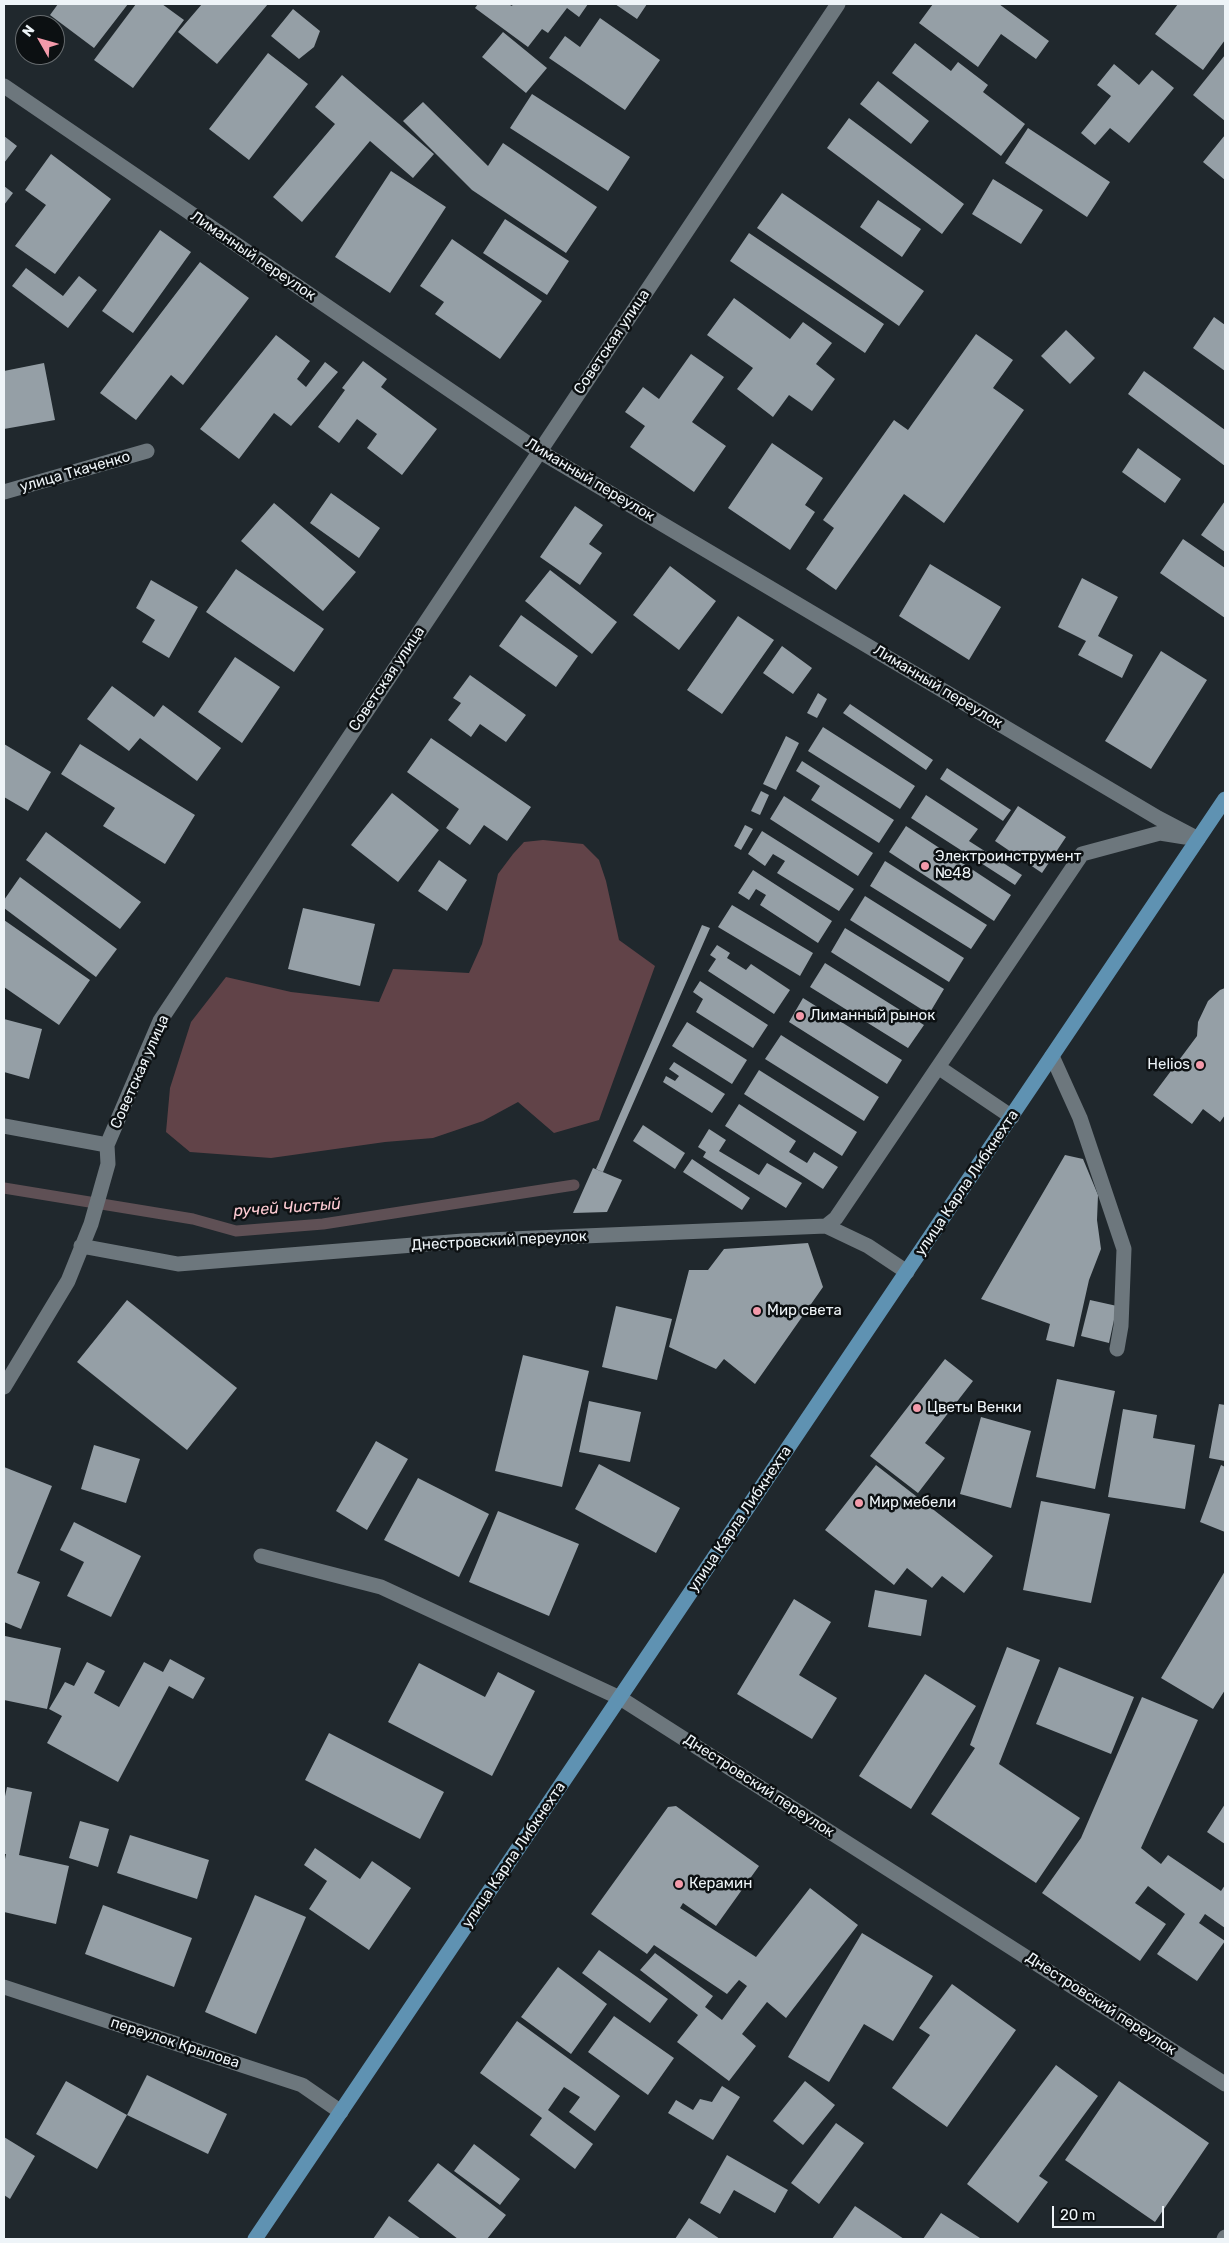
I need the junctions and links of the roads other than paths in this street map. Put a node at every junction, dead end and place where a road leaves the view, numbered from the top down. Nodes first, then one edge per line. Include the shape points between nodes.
1 (838, 4) edge
2 (4, 86) edge
3 (147, 451) dead end
4 (539, 451) junction
5 (4, 492) edge
6 (1225, 799) edge
7 (1198, 839) junction
8 (1052, 1056) junction
9 (938, 1067) junction
10 (1012, 1117) junction
11 (4, 1126) edge
12 (107, 1145) junction
13 (826, 1226) junction
14 (81, 1246) junction
15 (907, 1272) junction
16 (1117, 1349) dead end
17 (4, 1387) edge
18 (261, 1556) dead end
19 (620, 1698) junction
20 (4, 1987) edge
21 (1225, 2084) edge
22 (341, 2112) junction
23 (255, 2239) edge

1 - 4 street, Советская улица
2 - 4 street, Лиманный переулок
3 - 5 street, улица Ткаченко
4 - 7 street, Лиманный переулок
4 - 12 street, Советская улица via 160,1021
6 - 7 main road, улица Карла Либкнехта
7 - 8 main road, улица Карла Либкнехта
7 - 9 street via 1160,832 1082,854
8 - 10 main road, улица Карла Либкнехта
8 - 16 street via 1080,1118 1124,1249 1122,1326
9 - 10 street
9 - 13 street via 836,1218
10 - 15 main road, улица Карла Либкнехта
11 - 12 street
12 - 14 street, Советская улица via 108,1164 91,1224
13 - 14 street, Днестровский переулок via 463,1241 178,1264
13 - 15 street, Днестровский переулок via 868,1246
14 - 17 street, Советская улица via 68,1281
15 - 19 main road, улица Карла Либкнехта
18 - 19 street, Днестровский переулок via 381,1587
19 - 21 street, Днестровский переулок
19 - 22 main road, улица Карла Либкнехта
20 - 22 street, переулок Крылова via 302,2085
22 - 23 main road, улица Карла Либкнехта

